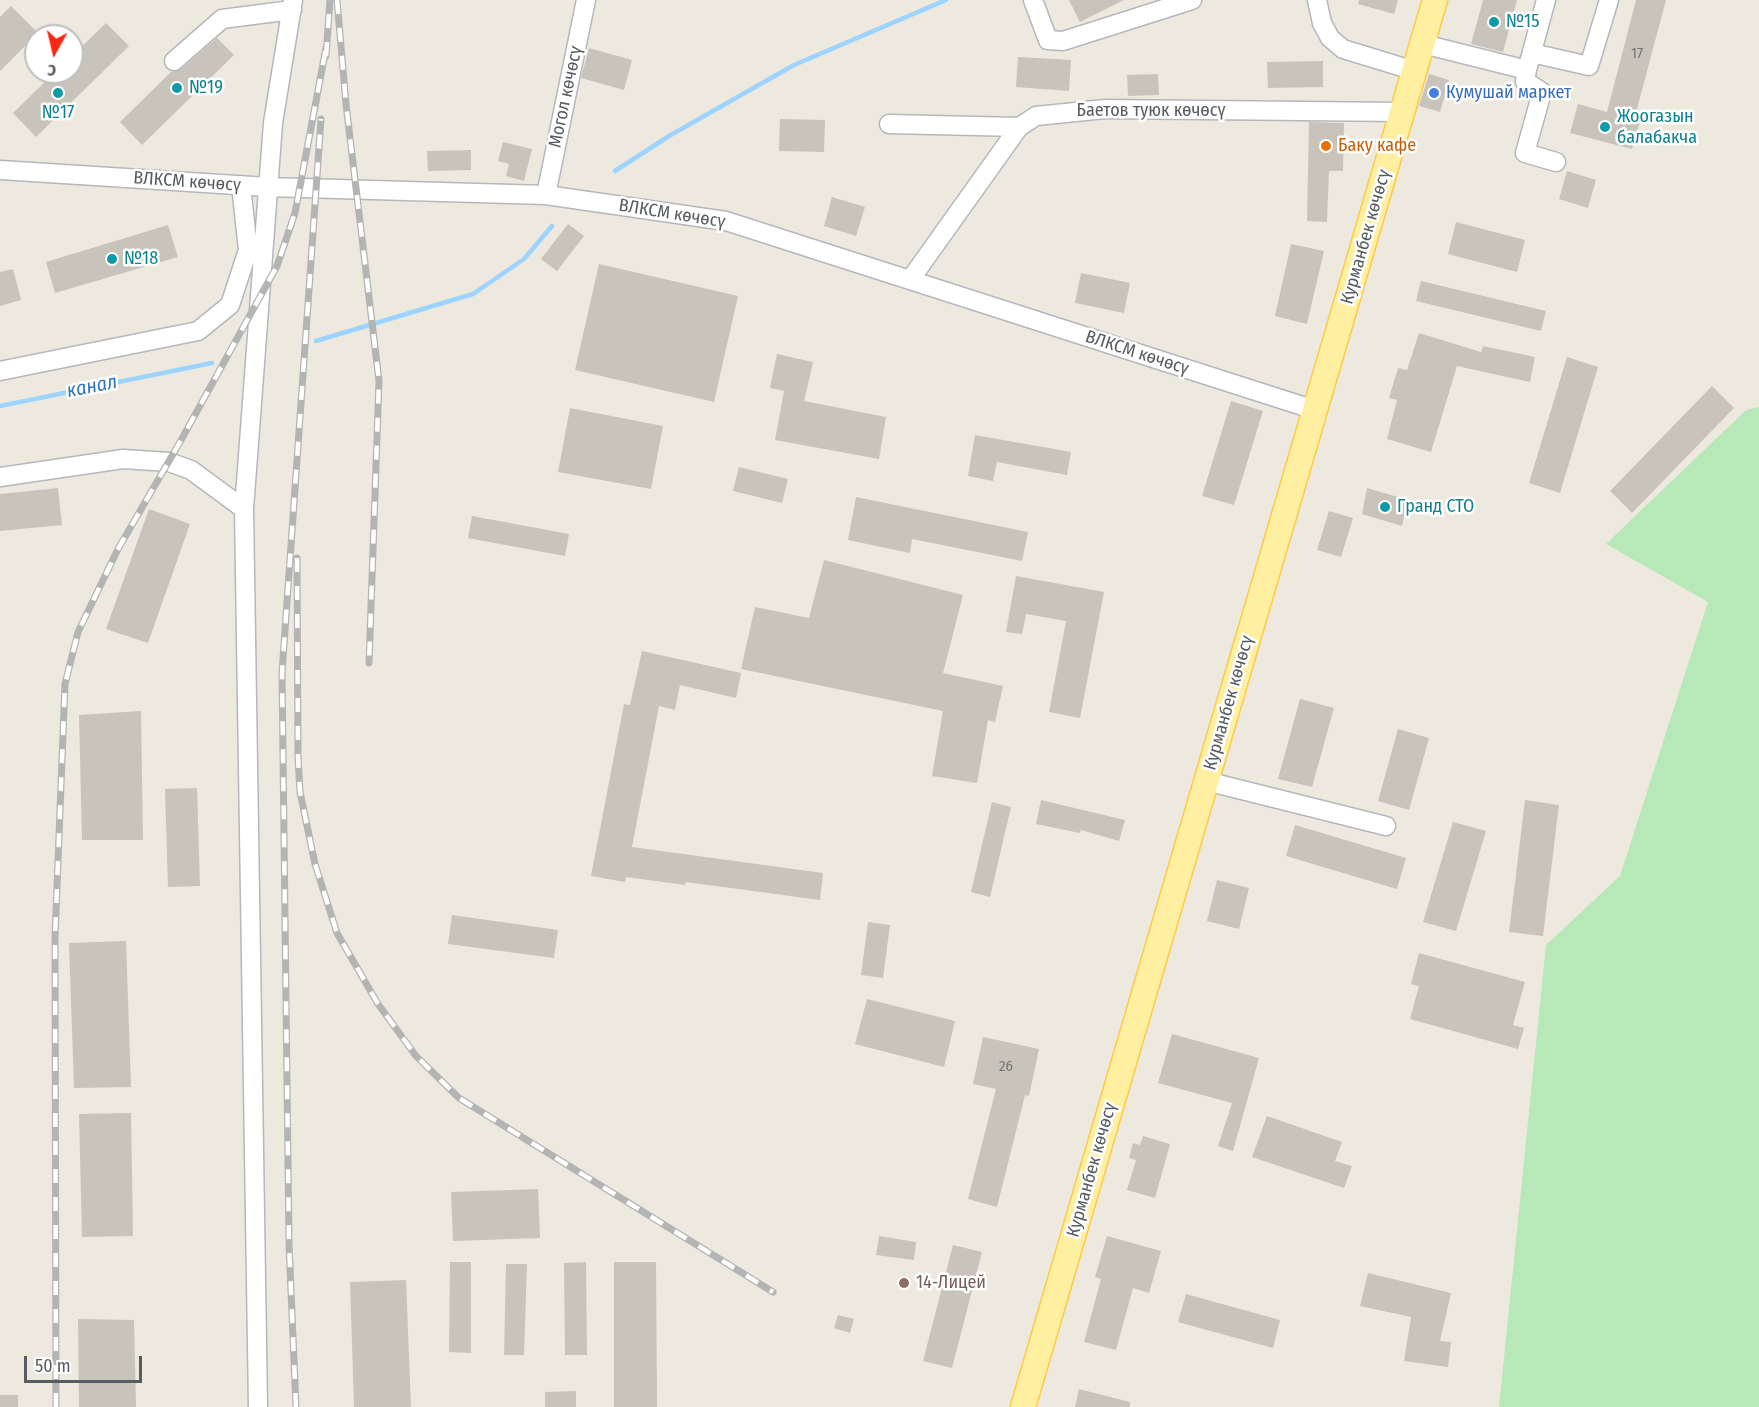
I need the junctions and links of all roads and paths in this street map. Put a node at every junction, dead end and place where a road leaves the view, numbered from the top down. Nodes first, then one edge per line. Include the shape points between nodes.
1 (586, 0) edge
2 (1033, 0) edge
3 (1192, 0) edge
4 (1317, 0) edge
5 (1435, 0) edge
6 (1546, 0) edge
7 (1609, 0) edge
8 (292, 5) edge
9 (1423, 45) junction
10 (174, 61) dead end
11 (1529, 62) junction
12 (1415, 72) junction
13 (1402, 112) junction
14 (889, 124) dead end
15 (1019, 127) junction
16 (1556, 162) dead end
17 (0, 170) edge
18 (241, 185) junction
19 (268, 187) junction
20 (546, 195) junction
21 (910, 280) junction
22 (0, 371) edge
23 (1315, 410) junction
24 (0, 477) edge
25 (244, 508) junction
26 (1206, 781) junction
27 (1386, 826) dead end
28 (258, 1407) edge
29 (1023, 1407) edge

1 - 20 street, Могол көчөсү
2 - 3 street via 1048,40 1063,41
4 - 12 street via 1322,24 1343,49
5 - 9 main road, Курманбек көчөсү
6 - 11 street
7 - 11 street via 1589,66
8 - 10 street via 222,19
8 - 19 street via 273,123
9 - 11 street
9 - 12 main road, Курманбек көчөсү
11 - 16 street via 1525,81 1542,92 1525,153
12 - 13 main road, Курманбек көчөсү
13 - 15 street, Баетов туюк көчөсү via 1105,109 1036,116
13 - 23 main road, Курманбек көчөсү
14 - 15 street
15 - 21 street
17 - 18 street, ВЛКСМ көчөсү
18 - 19 street, ВЛКСМ көчөсү
18 - 22 street via 248,250 230,305 198,331
19 - 20 street, ВЛКСМ көчөсү
19 - 25 street
20 - 21 street, ВЛКСМ көчөсү via 726,221
21 - 23 street, ВЛКСМ көчөсү
23 - 26 main road, Курманбек көчөсү
24 - 25 street via 123,459 168,462 191,470
25 - 28 street
26 - 27 street
26 - 29 main road, Курманбек көчөсү

